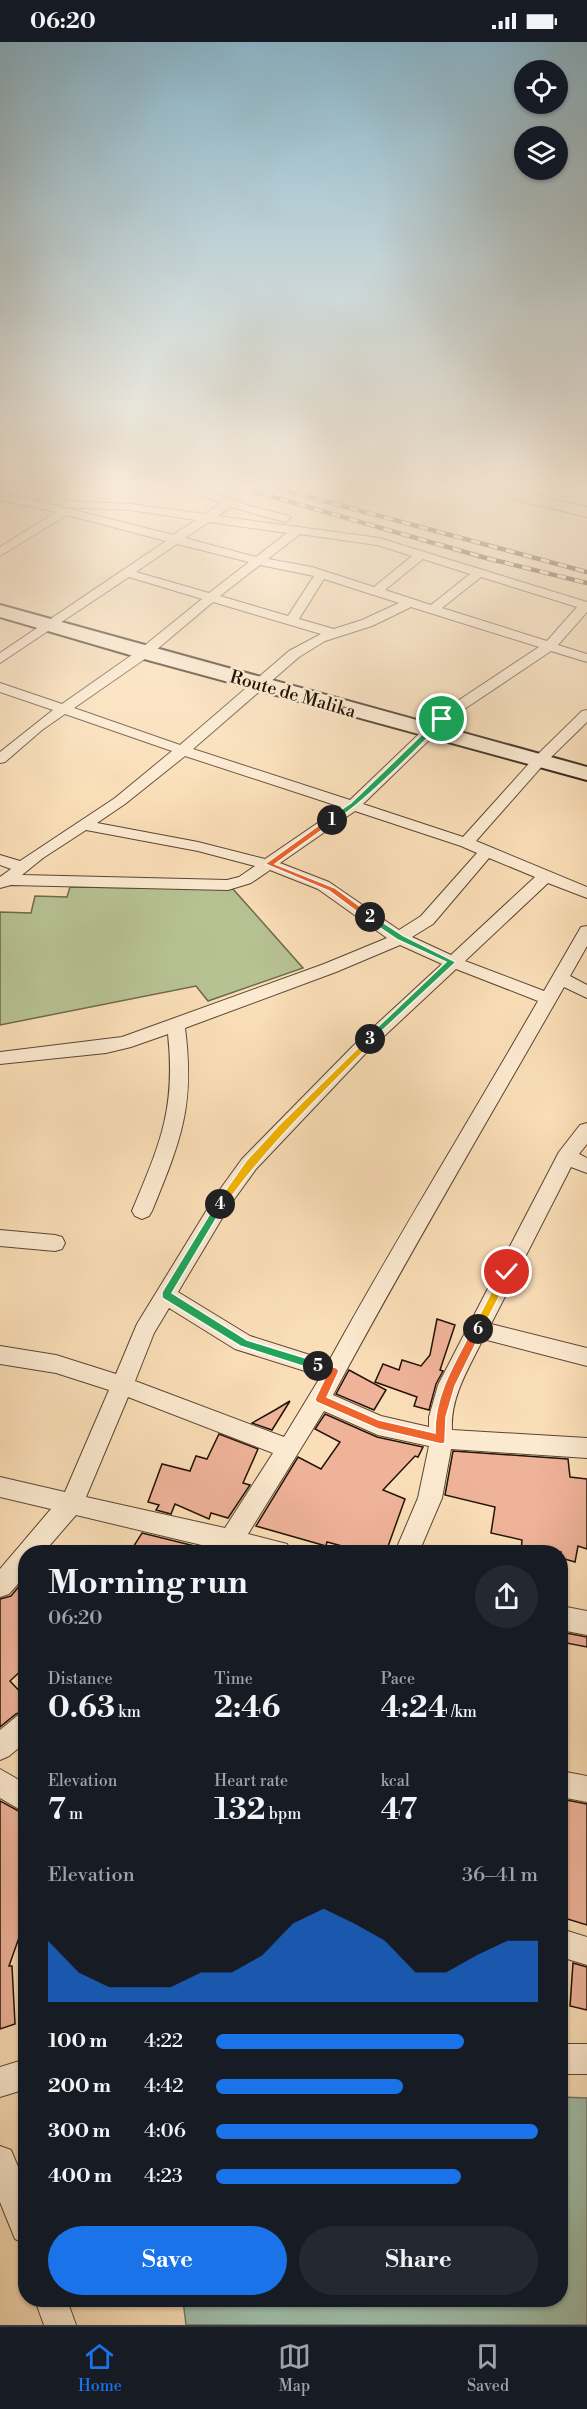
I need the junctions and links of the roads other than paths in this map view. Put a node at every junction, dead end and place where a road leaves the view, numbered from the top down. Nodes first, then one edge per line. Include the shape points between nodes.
1 (95, 596) edge
2 (202, 596) edge
3 (213, 596) edge
4 (307, 596) edge
5 (386, 596) edge
6 (450, 596) edge
7 (552, 596) edge
8 (210, 598) junction
9 (408, 603) junction
10 (586, 606) edge
11 (432, 610) junction
12 (0, 611) edge
13 (291, 621) junction
14 (51, 625) junction
15 (333, 633) junction
16 (550, 646) junction
17 (144, 653) junction
18 (587, 658) edge
19 (0, 659) edge
20 (260, 684) junction
21 (0, 687) edge
22 (62, 709) junction
23 (587, 714) edge
24 (429, 732) junction
25 (183, 750) junction
26 (0, 759) edge
27 (539, 761) junction
28 (587, 774) edge
29 (354, 805) junction
30 (82, 825) junction
31 (466, 843) junction
32 (486, 852) junction
33 (0, 860) edge
34 (269, 864) junction
35 (21, 867) junction
36 (544, 877) junction
37 (3, 883) edge
38 (587, 892) edge
39 (587, 931) edge
40 (401, 938) junction
41 (452, 962) junction
42 (561, 978) junction
43 (587, 992) edge
44 (549, 999) junction
45 (176, 1025) junction
46 (0, 1058) edge
47 (587, 1130) edge
48 (566, 1157) junction
49 (587, 1166) edge
50 (142, 1211) dead end
51 (0, 1238) edge
52 (55, 1243) dead end
53 (166, 1295) junction
54 (477, 1329) junction
55 (0, 1355) edge
56 (587, 1357) edge
57 (333, 1371) junction
58 (122, 1386) junction
59 (320, 1399) junction
60 (441, 1439) junction
61 (287, 1448) junction
62 (587, 1448) edge
63 (3, 1492) edge
64 (72, 1503) junction
65 (35, 1545) edge
66 (218, 1545) edge
67 (226, 1545) edge
68 (410, 1545) edge
69 (18, 1566) edge
70 (0, 1586) edge
71 (568, 1619) edge
72 (587, 1623) edge
73 (18, 1732) edge
74 (0, 1747) edge
75 (0, 1782) edge
76 (568, 1785) edge
77 (587, 1789) edge
78 (18, 1794) edge
79 (568, 1946) edge
80 (587, 1951) edge
81 (568, 2059) edge
82 (587, 2060) edge
83 (18, 2076) edge
84 (0, 2082) edge
85 (0, 2161) edge
86 (18, 2207) edge
87 (54, 2307) edge
88 (60, 2325) edge

1 - 14 street
2 - 8 street
3 - 8 street
4 - 13 street
5 - 9 street
6 - 11 street
7 - 10 street
8 - 13 street
8 - 17 street
9 - 11 street
9 - 15 street
10 - 16 street
11 - 16 street
12 - 14 main road, Route de Malika
13 - 15 street
14 - 17 main road, Route de Malika
14 - 19 street
15 - 20 street via 294,654
16 - 18 street
16 - 24 street via 449,713
17 - 20 main road, Route de Malika
17 - 22 street
20 - 24 main road, Route de Malika
20 - 25 street
21 - 22 street
22 - 25 street
22 - 26 street
23 - 27 street
24 - 27 main road, Route de Malika
24 - 29 street
25 - 29 street
25 - 30 street via 120,801
27 - 28 main road, Route de Malika
27 - 31 street
29 - 31 street
29 - 34 street
30 - 34 street
30 - 35 street
31 - 32 street
32 - 36 street
32 - 40 street via 426,920
33 - 35 street
34 - 37 street via 245,880 228,885
34 - 40 street via 332,890
35 - 37 street
36 - 38 street
36 - 41 street
39 - 42 street
40 - 41 street
40 - 45 street
41 - 44 street
41 - 53 street via 359,1050 249,1164
42 - 43 street
42 - 44 street
44 - 57 street
45 - 46 street via 106,1047
45 - 50 street via 181,1071 179,1101 174,1126
47 - 48 street
48 - 49 street
48 - 54 street
51 - 52 street
53 - 57 street via 243,1343
53 - 58 street via 145,1330
54 - 56 street
54 - 60 street via 449,1386 440,1417
55 - 58 street via 56,1364
57 - 59 street
58 - 61 street
58 - 64 street
59 - 60 street via 378,1425
59 - 61 street
60 - 62 street
60 - 68 street via 430,1498
61 - 67 street
63 - 64 street
64 - 65 street
64 - 66 street
69 - 70 street
71 - 72 street
73 - 74 street
75 - 78 street
76 - 77 street
79 - 80 street
81 - 82 street
83 - 84 street
85 - 86 street
87 - 88 street

